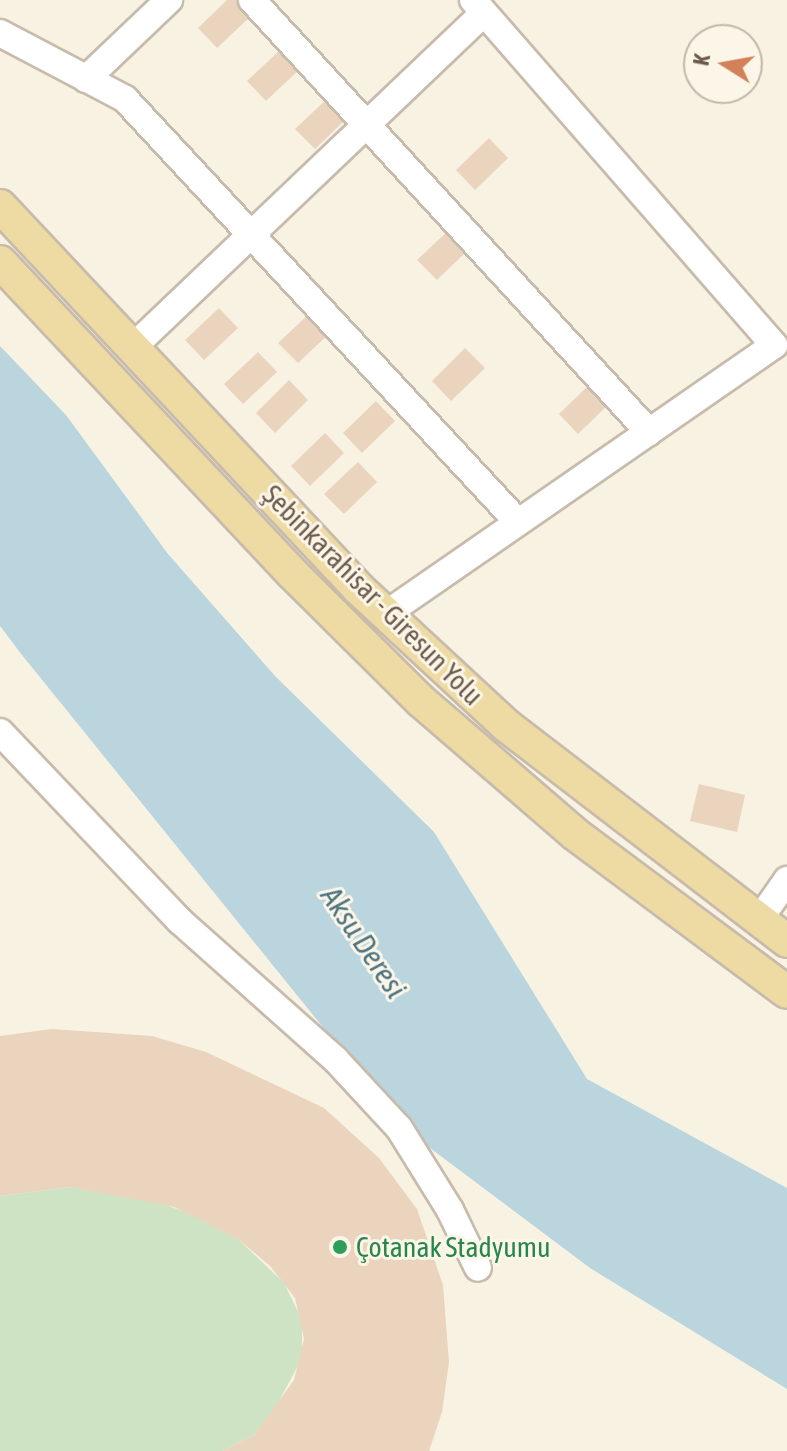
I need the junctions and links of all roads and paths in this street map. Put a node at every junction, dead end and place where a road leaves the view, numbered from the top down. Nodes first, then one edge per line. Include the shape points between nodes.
1 (169, 0) edge
2 (252, 0) edge
3 (477, 8) edge
4 (0, 33) edge
5 (86, 79) junction
6 (370, 123) junction
7 (0, 206) edge
8 (250, 238) junction
9 (0, 262) edge
10 (132, 348) junction
11 (649, 432) junction
12 (518, 522) junction
13 (386, 614) junction
14 (0, 732) edge
15 (787, 880) edge
16 (759, 920) junction
17 (787, 941) edge
18 (787, 992) edge
19 (478, 1268) dead end

1 - 5 street
2 - 6 street
3 - 6 street
3 - 11 street via 774,345
4 - 5 street
5 - 8 street via 125,99
6 - 8 street
6 - 11 street
7 - 10 main road, Şebinkarahisar - Giresun Yolu
8 - 10 street
8 - 12 street
9 - 18 main road, Şebinkarahisar - Giresun Yolu via 292,573 421,701 575,834
10 - 13 main road, Şebinkarahisar - Giresun Yolu
11 - 12 street
12 - 13 street
13 - 16 main road, Şebinkarahisar - Giresun Yolu via 507,726
14 - 19 street via 180,921 335,1059 399,1128 450,1210
15 - 16 street
16 - 17 main road, Şebinkarahisar - Giresun Yolu

